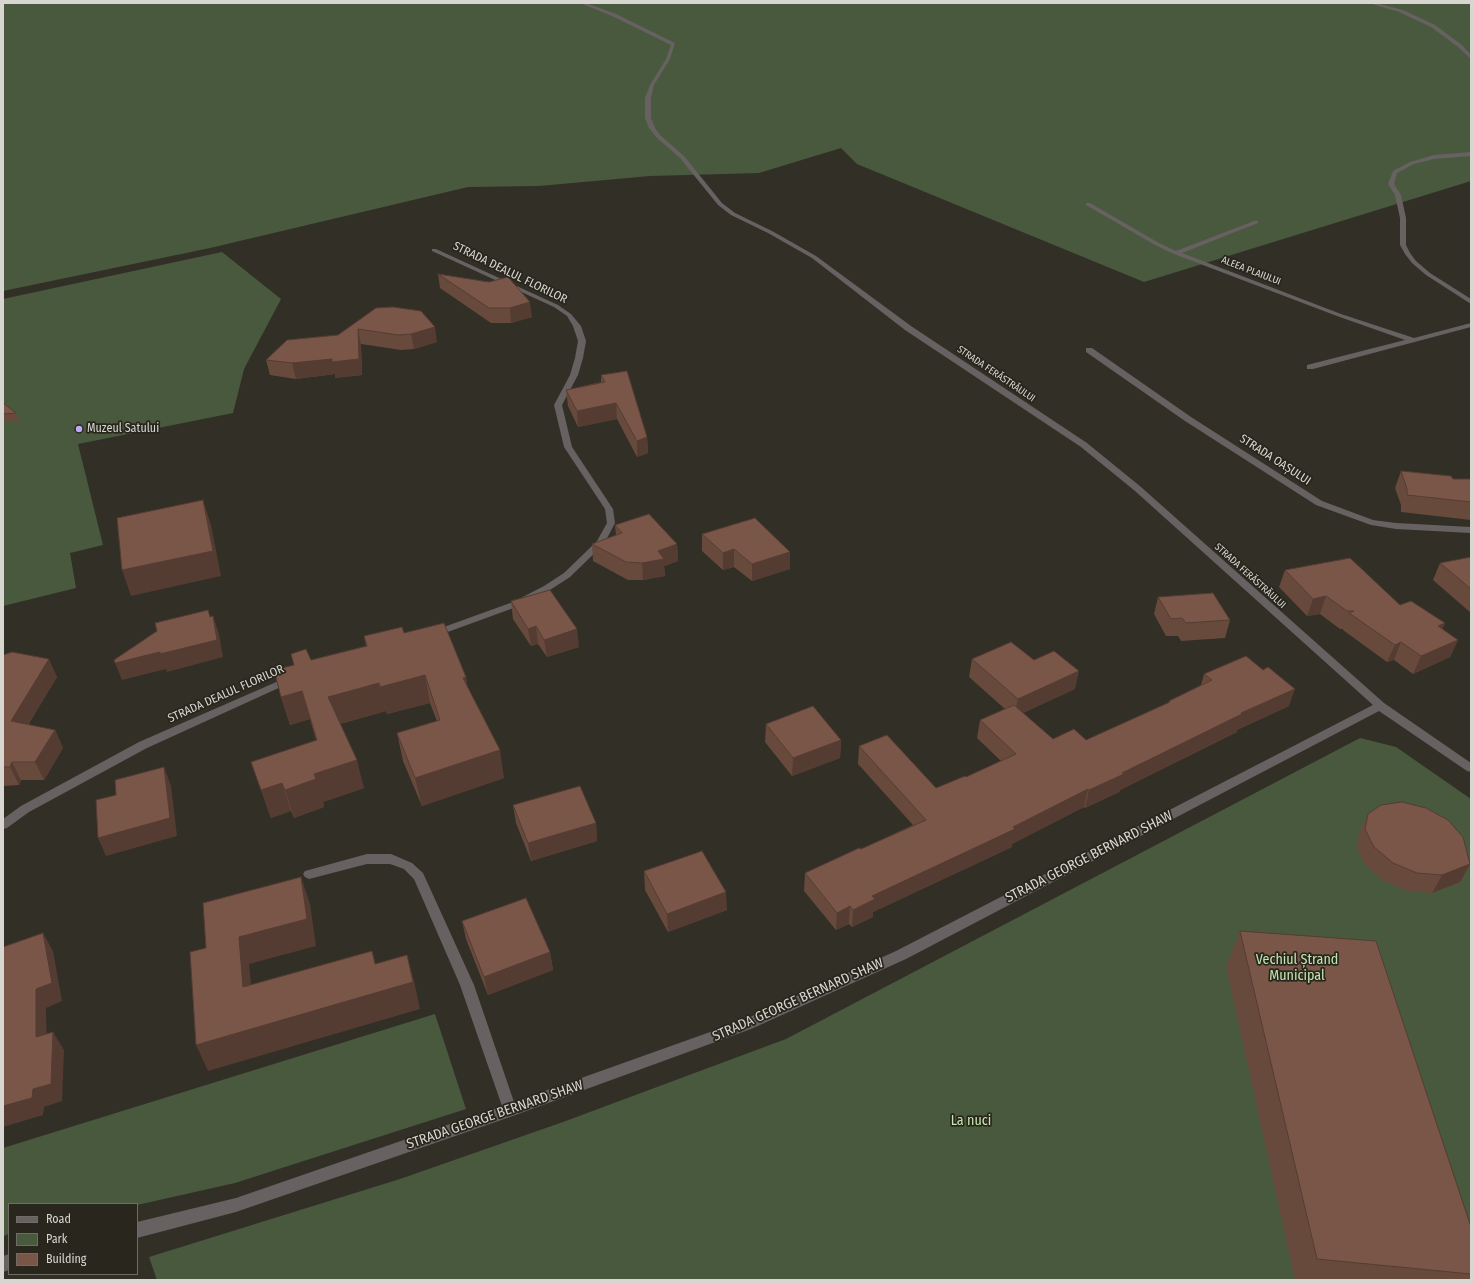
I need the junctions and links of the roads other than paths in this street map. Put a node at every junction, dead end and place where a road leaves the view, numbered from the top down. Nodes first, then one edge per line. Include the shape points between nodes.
1 (582, 3) edge
2 (1371, 3) edge
3 (1471, 58) edge
4 (1471, 154) edge
5 (1088, 204) dead end
6 (1256, 222) dead end
7 (434, 250) dead end
8 (1176, 253) junction
9 (1471, 302) edge
10 (1471, 325) edge
11 (1413, 340) junction
12 (1089, 350) dead end
13 (1310, 367) dead end
14 (1471, 530) edge
15 (421, 638) edge
16 (301, 675) edge
17 (1380, 706) junction
18 (1471, 768) edge
19 (3, 825) edge
20 (309, 874) dead end
21 (510, 1110) junction
22 (138, 1230) edge

1 - 17 street, STRADA FERĂSTRĂULUI via 614,15 673,44 668,59 652,85 648,98 648,118 658,136 682,157 720,204 733,214 814,258 908,328 1084,445 1138,489
2 - 3 street via 1401,11 1433,26 1460,46
4 - 9 street via 1434,157 1412,163 1395,172 1391,184 1398,195 1404,218 1403,245 1407,253 1428,274
5 - 8 street, ALEEA PLAIULUI
6 - 8 street
7 - 15 street, STRADA DEALUL FLORILOR via 556,306 577,326 582,341 579,358 574,375 558,405 568,448 609,509 611,523 601,542 567,575 547,588 516,604
8 - 11 street, ALEEA PLAIULUI via 1339,316
10 - 11 street
11 - 13 street
12 - 14 street, STRADA OAȘULUI via 1188,419 1319,503 1371,522
16 - 19 street, STRADA DEALUL FLORILOR via 142,745 25,809
17 - 18 street, STRADA FERĂSTRĂULUI
17 - 21 street, STRADA GEORGE BERNARD SHAW via 901,955 746,1026
20 - 21 street via 368,859 391,859 408,866 419,876 468,985
21 - 22 street, STRADA GEORGE BERNARD SHAW via 236,1205

